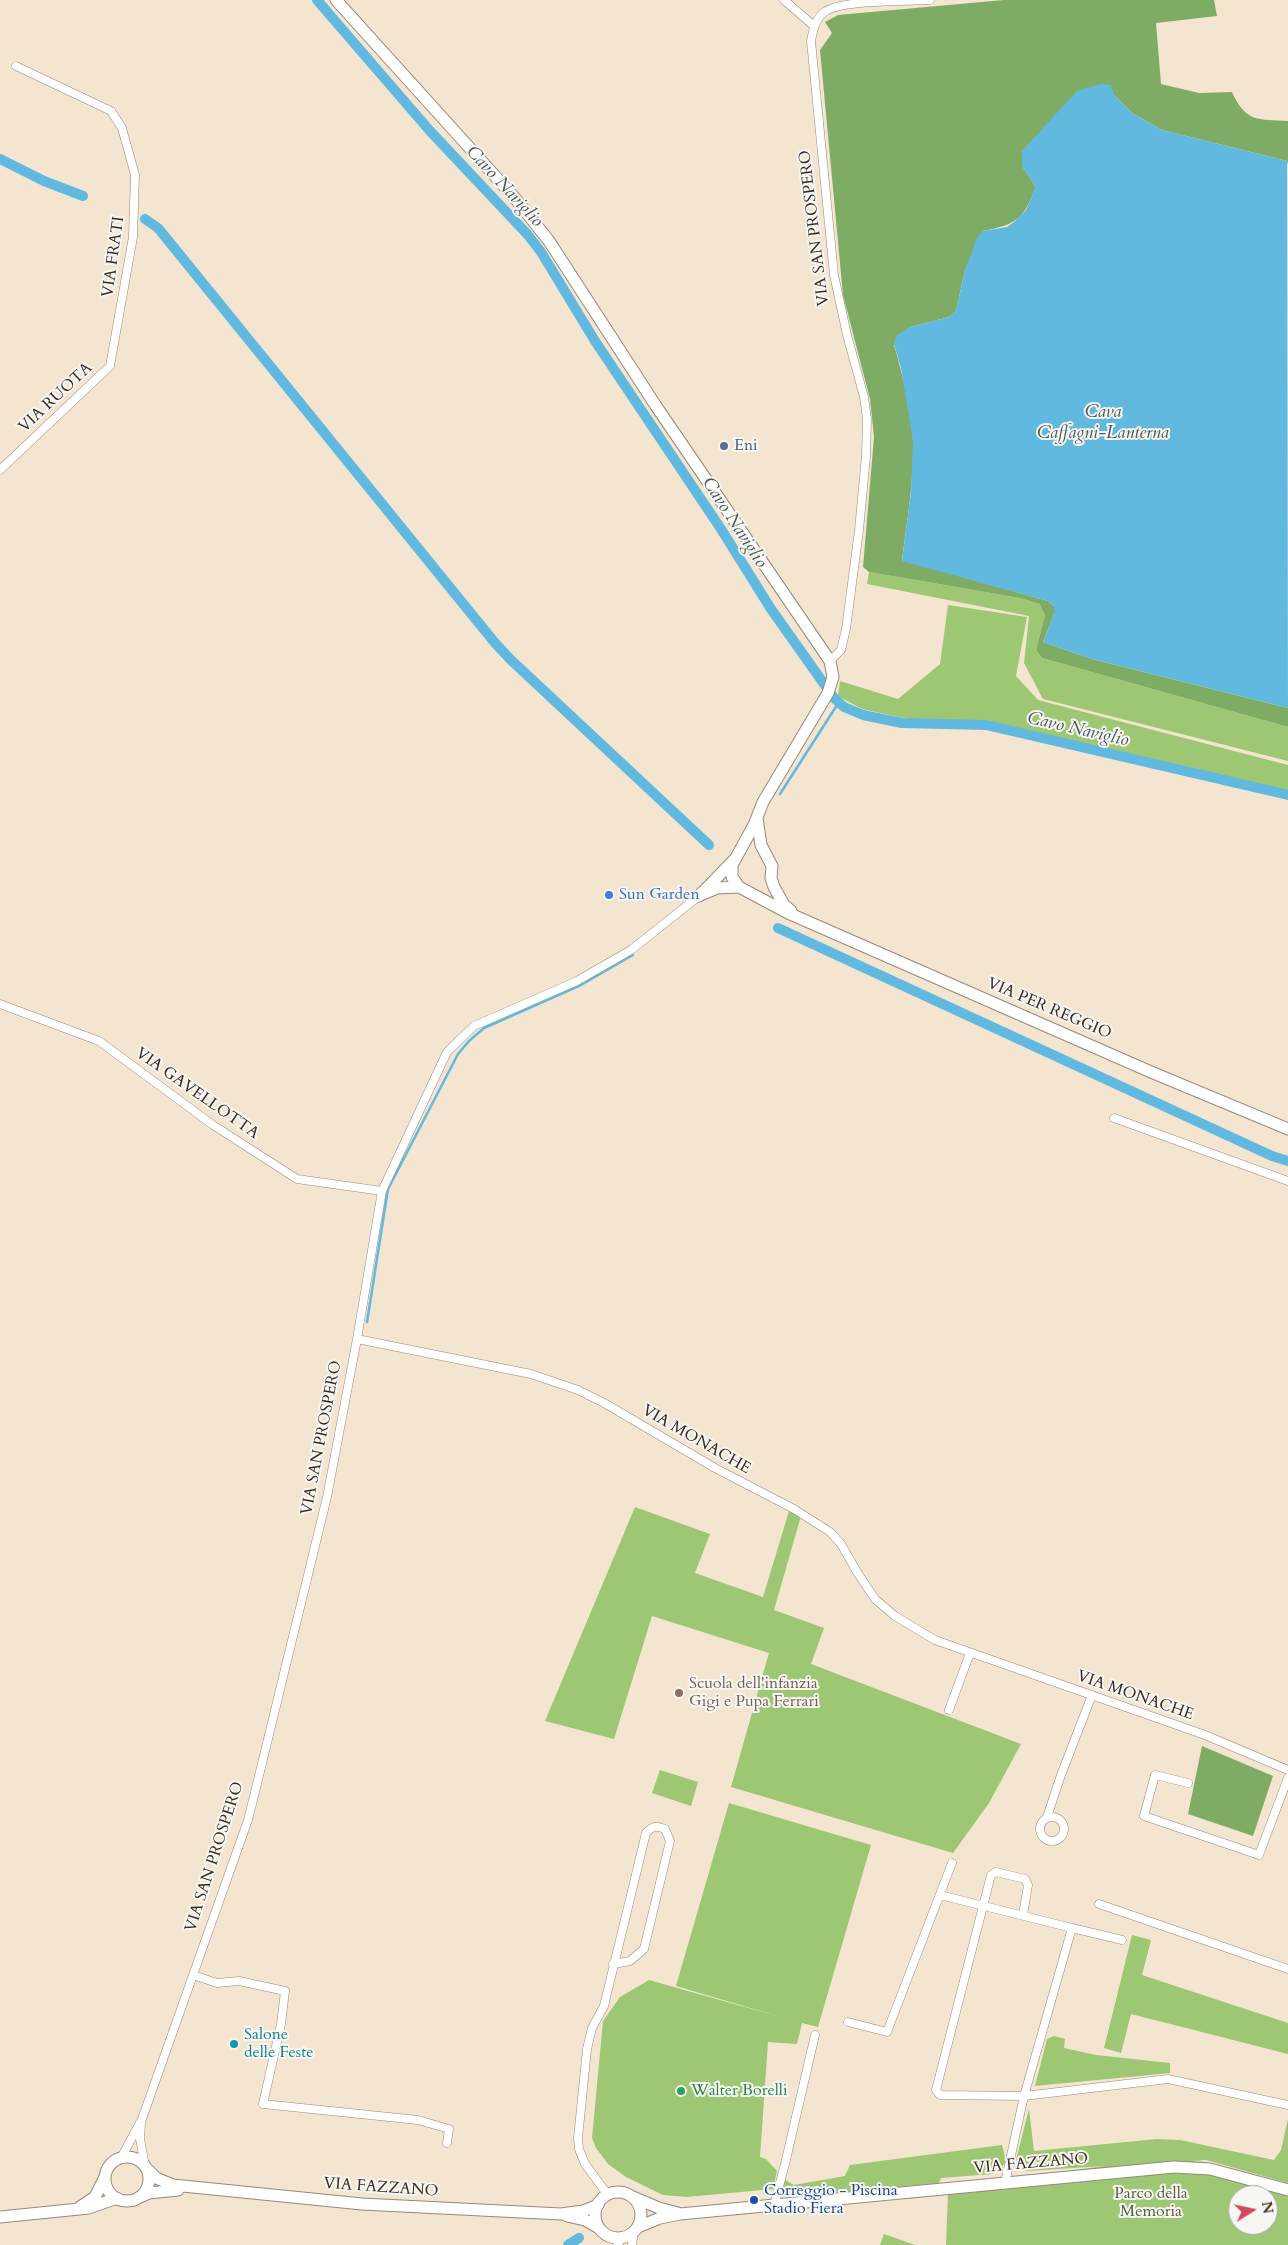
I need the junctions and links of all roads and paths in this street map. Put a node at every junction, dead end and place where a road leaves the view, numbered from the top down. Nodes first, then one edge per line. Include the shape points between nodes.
1 (336, 0) edge
2 (784, 0) edge
3 (930, 0) edge
4 (814, 26) junction
5 (16, 66) dead end
6 (110, 366) joint
7 (0, 470) edge
8 (830, 661) junction
9 (757, 817) junction
10 (737, 856) junction
11 (767, 856) junction
12 (772, 878) junction
13 (743, 889) junction
14 (699, 896) junction
15 (798, 917) junction
16 (0, 1004) edge
17 (1114, 1118) dead end
18 (1288, 1129) edge
19 (1288, 1181) edge
20 (382, 1191) junction
21 (357, 1339) junction
22 (970, 1653) junction
23 (1092, 1695) junction
24 (949, 1710) dead end
25 (1288, 1770) edge
26 (1288, 1778) edge
27 (1188, 1783) dead end
28 (1048, 1817) dead end
29 (952, 1863) dead end
30 (940, 1895) junction
31 (1099, 1904) dead end
32 (982, 1906) junction
33 (1023, 1915) junction
34 (1072, 1928) junction
35 (1122, 1940) dead end
36 (614, 1964) junction
37 (1288, 1969) edge
38 (193, 1975) junction
39 (848, 2022) dead end
40 (815, 2035) dead end
41 (1024, 2096) junction
42 (1288, 2105) edge
43 (142, 2119) junction
44 (447, 2143) dead end
45 (121, 2158) junction
46 (146, 2167) junction
47 (105, 2176) junction
48 (1005, 2182) junction
49 (200, 2189) junction
50 (1288, 2190) edge
51 (608, 2195) junction
52 (140, 2197) junction
53 (633, 2197) junction
54 (117, 2198) junction
55 (598, 2205) junction
56 (774, 2205) junction
57 (77, 2208) junction
58 (561, 2214) junction
59 (680, 2214) junction
60 (0, 2217) edge
61 (599, 2228) junction
62 (636, 2230) junction
63 (617, 2241) edge
64 (632, 2245) edge

1 - 8 main road via 514,197 549,241 630,368
2 - 4 street
3 - 4 street via 837,7 821,15
4 - 8 street, VIA SAN PROSPERO via 811,48 834,275 867,419 859,530 846,629 840,653
5 - 6 street, VIA FRATI via 111,111 122,128 130,151 135,175 133,237
6 - 7 street, VIA RUOTA
8 - 9 main road via 833,677 824,700
9 - 10 main road
9 - 11 main road, VIA PER REGGIO
10 - 11 main road via 756,850
10 - 13 main road via 731,871 735,882
10 - 14 main road, VIA SAN PROSPERO
11 - 12 main road, VIA PER REGGIO via 772,866
12 - 13 main road via 759,890
12 - 15 main road, VIA PER REGGIO via 780,900
13 - 14 main road, VIA SAN PROSPERO via 717,888
13 - 15 main road, VIA PER REGGIO
14 - 20 street, VIA SAN PROSPERO via 631,950 577,982 474,1026 447,1052
15 - 18 main road, VIA PER REGGIO
16 - 20 street, VIA GAVELLOTTA via 100,1041 213,1125 297,1179
17 - 19 street
20 - 21 street, VIA SAN PROSPERO
21 - 22 street, VIA MONACHE via 531,1374 585,1393 816,1522 841,1544 867,1588 885,1609 935,1640
21 - 38 street, VIA SAN PROSPERO via 319,1533 248,1820
22 - 23 street, VIA MONACHE
22 - 24 street
23 - 25 street, VIA MONACHE via 1205,1735
23 - 28 street
26 - 27 street via 1259,1855 1144,1816 1155,1774
29 - 30 street
30 - 32 street
30 - 39 street via 887,2032
31 - 37 street
32 - 33 street
32 - 33 street via 991,1875 996,1872 1015,1876 1028,1884
32 - 41 street via 936,2090 940,2095
33 - 34 street
34 - 35 street
34 - 41 street
36 - 36 street via 646,1833 658,1826 665,1830 670,1842 644,1949 630,1960
36 - 51 street via 604,2006 592,2028 587,2049 578,2138 578,2148 585,2164
38 - 43 street, VIA SAN PROSPERO
38 - 44 street via 217,1983 239,1981 285,1991 263,2104 418,2120 448,2129
40 - 56 street
41 - 42 street via 1168,2079
41 - 48 street
43 - 45 street, VIA SAN PROSPERO
43 - 46 street, VIA SAN PROSPERO via 140,2139
45 - 46 main road via 137,2159
45 - 47 main road via 110,2165
46 - 49 main road, VIA FAZZANO via 156,2178 168,2184
46 - 52 main road via 149,2182
47 - 54 main road via 108,2189
47 - 57 main road via 95,2197
48 - 50 main road, VIA FAZZANO via 1186,2166 1226,2172
48 - 56 main road, VIA FAZZANO
49 - 52 main road, VIA FAZZANO via 149,2193
49 - 58 main road, VIA FAZZANO via 362,2204
51 - 53 main road, VIA FAZZANO via 621,2192
51 - 55 main road, VIA FAZZANO
52 - 54 main road via 125,2201
53 - 59 main road, VIA FAZZANO
53 - 62 main road via 642,2215
54 - 57 main road
55 - 58 main road, VIA FAZZANO
55 - 61 main road
56 - 59 main road, VIA FAZZANO
57 - 60 main road
58 - 61 main road, VIA FAZZANO via 585,2220
59 - 62 main road, VIA FAZZANO via 660,2218
61 - 63 main road, VIA FAZZANO
62 - 63 main road, VIA FAZZANO
62 - 64 street

